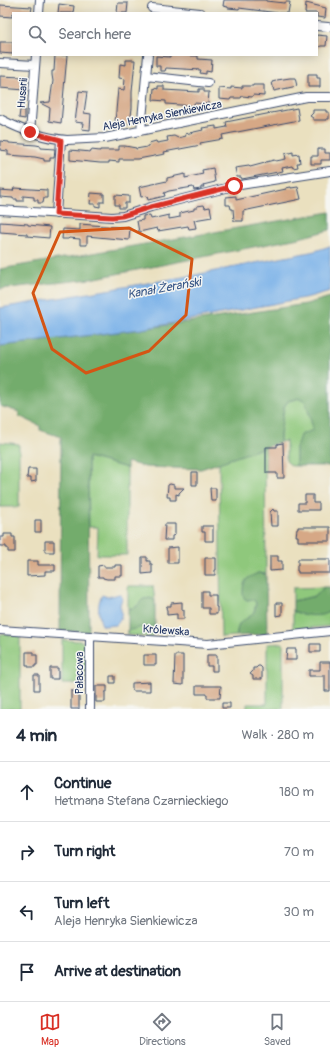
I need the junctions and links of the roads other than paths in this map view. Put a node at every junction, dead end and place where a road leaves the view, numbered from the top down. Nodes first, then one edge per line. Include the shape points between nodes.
1 (40, 0) edge
2 (152, 7) edge
3 (39, 12) edge
4 (192, 12) edge
5 (318, 26) edge
6 (328, 27) dead end
7 (36, 56) edge
8 (148, 56) edge
9 (0, 63) edge
10 (35, 65) junction
11 (146, 76) junction
12 (208, 83) dead end
13 (330, 97) edge
14 (0, 119) edge
15 (141, 130) junction
16 (30, 132) junction
17 (61, 140) junction
18 (330, 171) edge
19 (0, 210) edge
20 (56, 214) junction
21 (0, 630) edge
22 (330, 630) edge
23 (90, 636) junction
24 (90, 709) edge

1 - 3 street
2 - 4 street
5 - 6 street
7 - 10 street, Husarii
8 - 11 street
9 - 10 street
10 - 16 street, Husarii
11 - 12 street
11 - 15 street
13 - 15 street, Aleja Henryka Sienkiewicza via 306,97
14 - 16 street, Aleja Henryka Sienkiewicza
15 - 17 street, Aleja Henryka Sienkiewicza via 105,138
16 - 17 street, Aleja Henryka Sienkiewicza
17 - 20 street
18 - 20 street via 234,186 122,216
19 - 20 street
21 - 23 street, Królewska
22 - 23 street, Królewska via 208,644
23 - 24 street, Pałacowa

